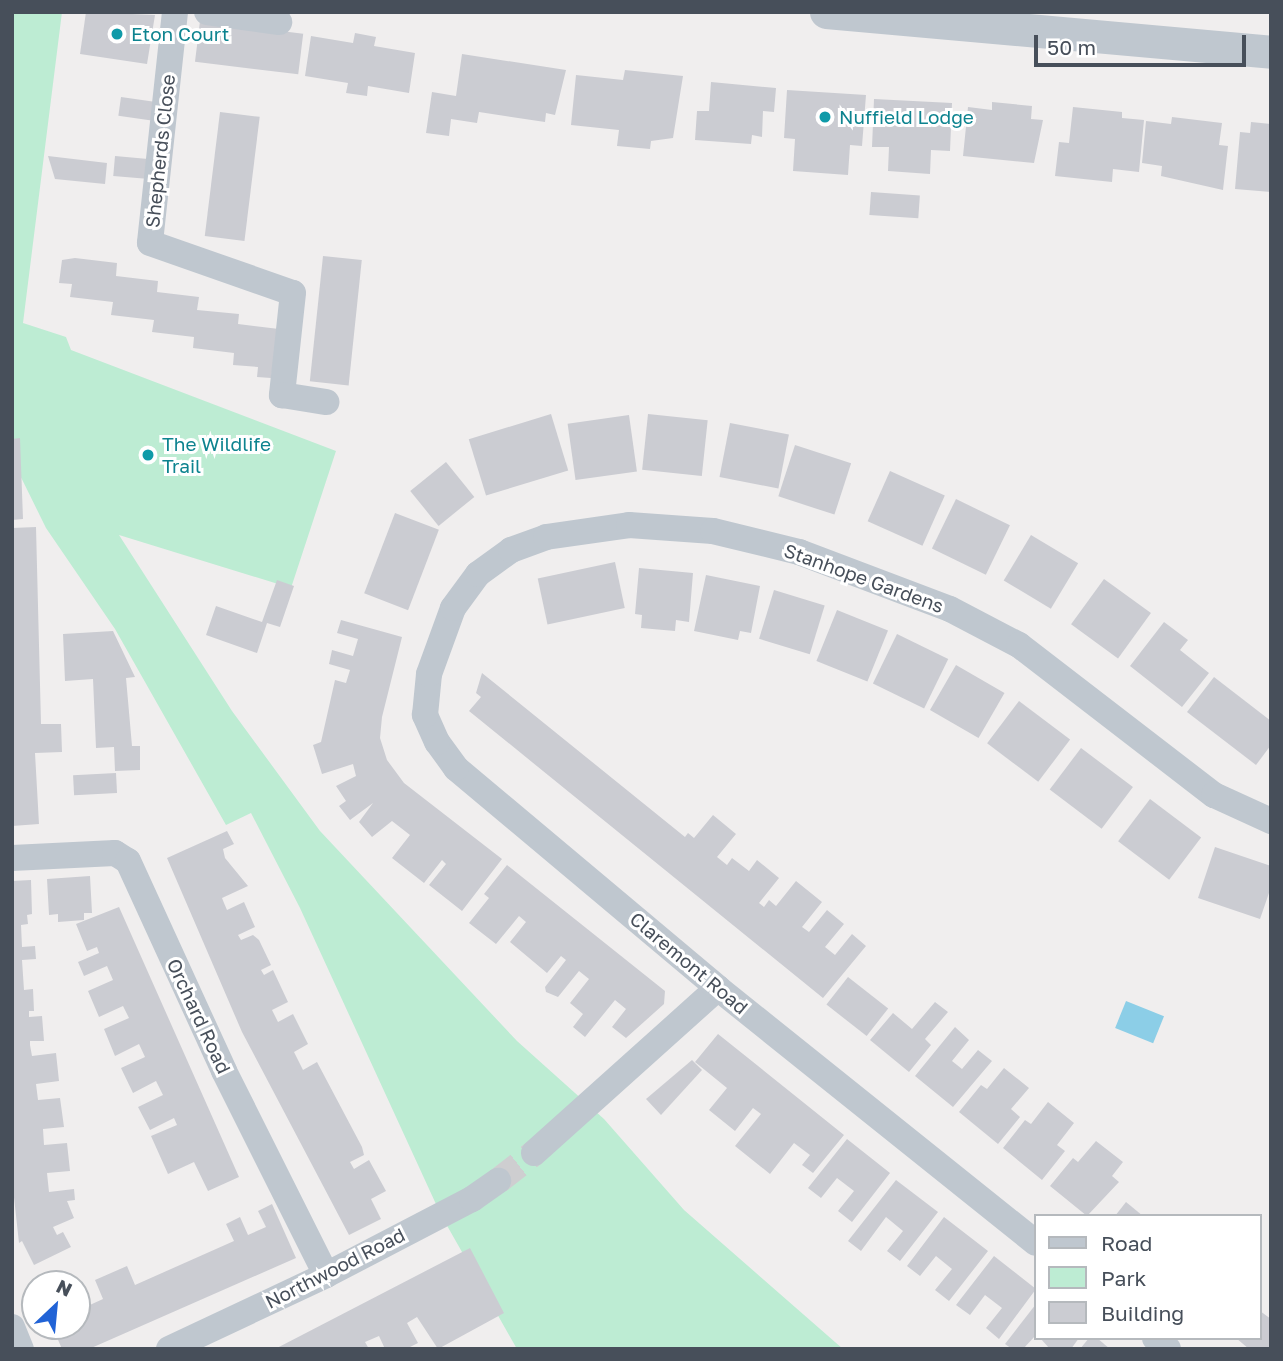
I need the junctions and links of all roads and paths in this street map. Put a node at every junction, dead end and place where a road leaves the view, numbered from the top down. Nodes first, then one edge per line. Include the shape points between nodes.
1 (175, 12) edge
2 (207, 12) edge
3 (826, 12) edge
4 (1002, 20) edge
5 (279, 22) dead end
6 (1271, 52) edge
7 (326, 402) dead end
8 (441, 637) joint
9 (1271, 821) edge
10 (12, 858) edge
11 (718, 988) junction
12 (534, 1153) tunnel mouth
13 (498, 1181) tunnel mouth
14 (1034, 1241) edge
15 (326, 1275) junction
16 (12, 1327) edge
17 (21, 1349) edge
18 (169, 1349) edge

1 - 7 street, Shepherds Close via 150,243 293,292 282,395
2 - 5 street
3 - 4 street
4 - 6 street
8 - 9 street, Stanhope Gardens via 453,608 478,574 511,550 546,537 629,525 713,531 799,552 950,609 1019,645 1214,795
8 - 11 street, Claremont Road via 429,674 425,715 437,743 456,768
10 - 15 street, Orchard Road via 114,853 128,861 224,1071
11 - 12 street
11 - 14 street, Claremont Road
13 - 15 street, Northwood Road
15 - 18 street, Northwood Road
16 - 17 street

